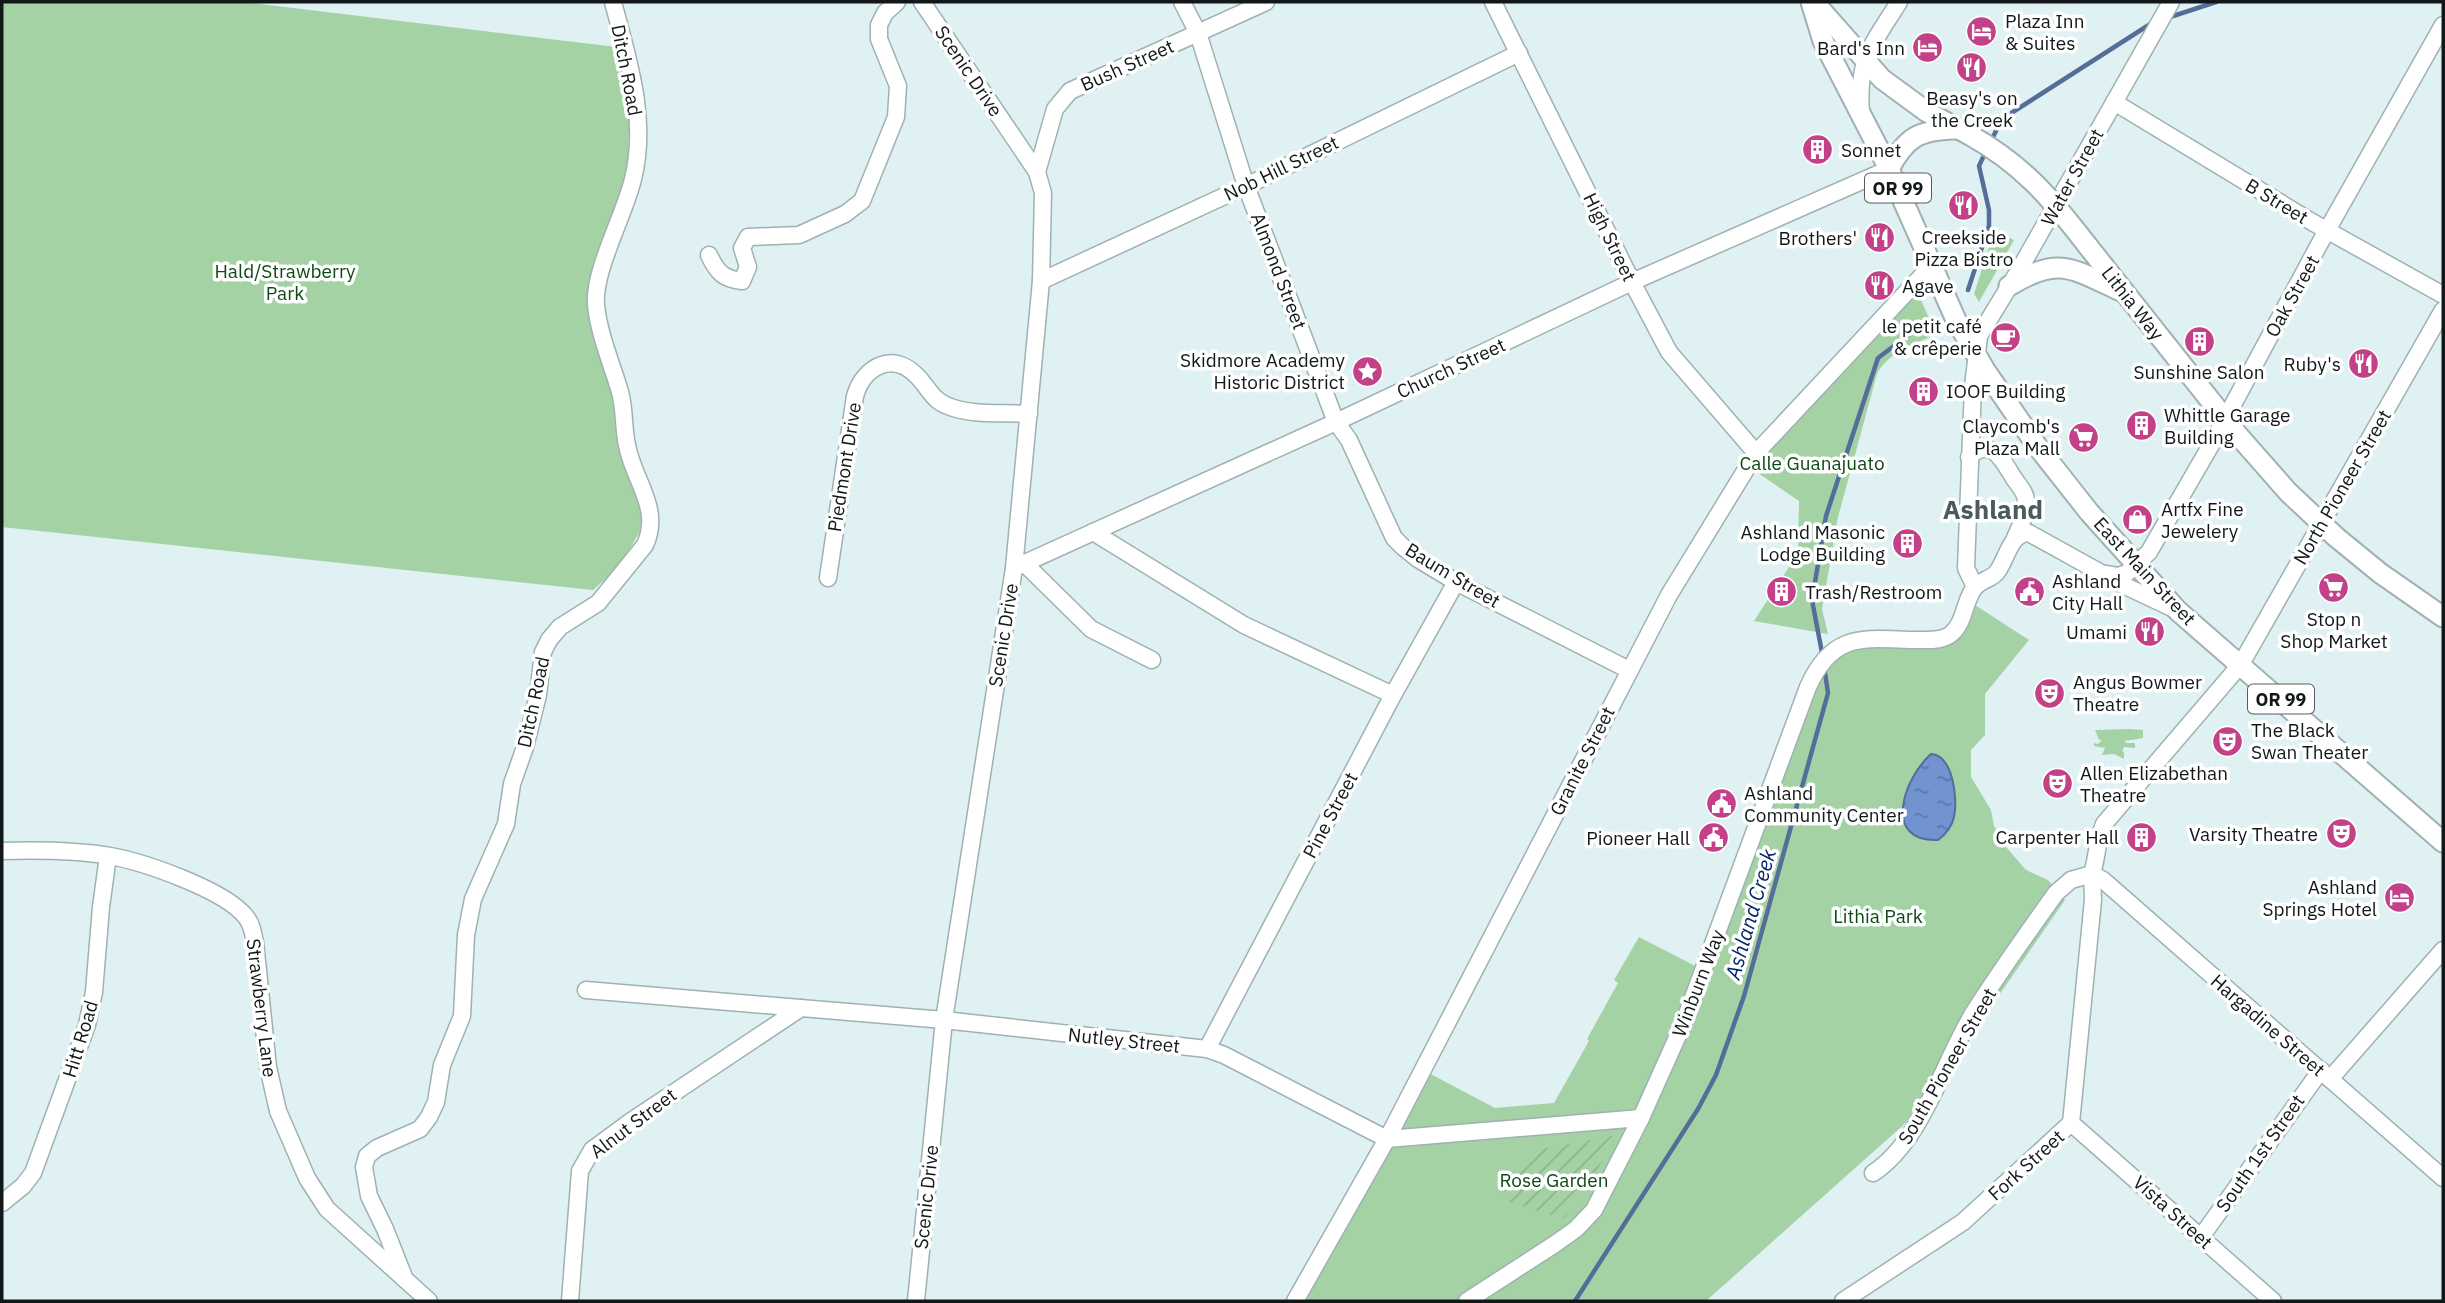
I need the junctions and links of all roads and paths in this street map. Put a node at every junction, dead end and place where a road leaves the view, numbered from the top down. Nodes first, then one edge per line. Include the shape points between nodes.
1 (613, 2) edge
2 (897, 2) edge
3 (922, 2) edge
4 (1182, 2) edge
5 (1266, 2) edge
6 (1493, 2) edge
7 (1812, 2) edge
8 (1899, 2) edge
9 (2171, 2) edge
10 (2443, 25) edge
11 (1198, 33) junction
12 (1519, 52) junction
13 (1864, 61) junction
14 (2114, 102) junction
15 (1861, 113) junction
16 (1962, 131) junction
17 (1889, 169) junction
18 (1037, 172) junction
19 (1246, 186) junction
20 (2327, 231) junction
21 (709, 255) dead end
22 (1932, 265) junction
23 (1041, 281) junction
24 (1632, 282) junction
25 (2009, 286) junction
26 (2125, 293) junction
27 (2443, 295) edge
28 (2443, 310) edge
29 (1975, 353) junction
30 (1030, 414) junction
31 (2225, 419) junction
32 (1336, 422) junction
33 (1756, 453) junction
34 (1969, 457) junction
35 (2321, 523) junction
36 (1093, 531) junction
37 (2015, 538) junction
38 (1019, 565) junction
39 (2137, 565) junction
40 (2103, 574) junction
41 (828, 578) dead end
42 (1456, 582) junction
43 (1975, 587) junction
44 (2178, 611) junction
45 (2443, 617) edge
46 (1152, 660) dead end
47 (2241, 664) junction
48 (1629, 670) junction
49 (1393, 695) junction
50 (2443, 842) edge
51 (2, 851) edge
52 (108, 856) junction
53 (2092, 874) junction
54 (2443, 950) edge
55 (586, 990) dead end
56 (801, 1008) junction
57 (944, 1020) junction
58 (1207, 1049) junction
59 (2326, 1075) junction
60 (1641, 1118) junction
61 (2071, 1123) junction
62 (1387, 1139) junction
63 (1873, 1173) dead end
64 (2443, 1178) edge
65 (2, 1203) edge
66 (2201, 1237) junction
67 (404, 1276) junction
68 (429, 1301) edge
69 (570, 1301) edge
70 (916, 1301) edge
71 (1296, 1301) edge
72 (1467, 1301) edge
73 (1843, 1301) edge
74 (2273, 1301) edge

1 - 67 street, Ditch Road via 636,95 639,144 633,180 598,283 596,307 621,394 626,444 650,507 650,535 598,603 561,627 543,653 538,695 512,784 506,824 473,899 466,935 462,1016 442,1065 436,1102 420,1129 377,1148 363,1167 369,1196
2 - 21 street via 879,25 879,39 898,86 897,117 862,201 799,235 748,237 742,248 748,267 742,281 726,279
3 - 18 street, Scenic Drive
4 - 11 street, Almond Street
5 - 11 street, Bush Street
6 - 12 street, High Street
7 - 13 main road, Lithia Way / OR 99
7 - 15 main road, OR 99 via 1823,41
8 - 13 street
9 - 14 street, Water Street
10 - 20 street, Oak Street
11 - 18 street, Bush Street via 1070,91 1055,109
11 - 19 street, Almond Street
12 - 19 street, Nob Hill Street
12 - 24 street, High Street
13 - 15 street via 1859,86
13 - 16 main road, Lithia Way / OR 99 via 1902,95
14 - 20 street, B Street
14 - 25 street, Water Street
15 - 17 main road, OR 99
16 - 17 main road via 1932,130 1916,135
16 - 26 main road, Lithia Way / OR 99, bridge via 2023,171
17 - 22 main road, OR 99
17 - 24 street, Church Street
18 - 23 street, Scenic Drive via 1043,193
19 - 23 street, Nob Hill Street
19 - 32 street, Almond Street
20 - 27 street, B Street
20 - 31 street, Oak Street
22 - 29 main road, OR 99
22 - 33 street, Granite Street
23 - 30 street, Scenic Drive
24 - 32 street, Church Street
24 - 33 street, High Street via 1669,352
25 - 26 main road via 2032,272 2065,268
25 - 29 street, Water Street via 1984,326
26 - 31 main road, Lithia Way / OR 99
28 - 35 street, North Pioneer Street
29 - 34 street, Water Street
29 - 39 main road, East Main Street / OR 99 via 2037,446
30 - 38 street, Scenic Drive
30 - 41 street, Piedmont Drive via 953,408 933,396 906,368 885,364 870,370 859,382 855,396
31 - 35 main road, Lithia Way / OR 99
31 - 39 street, Oak Street via 2149,552
32 - 36 street, Church Street
32 - 42 street, Baum Street via 1349,440 1394,538
33 - 48 street, Granite Street
34 - 37 street, Winburn Way via 1985,448 1995,452 2025,496 2027,505
34 - 43 street, Water Street via 1966,568
35 - 45 main road, Lithia Way / OR 99 via 2380,573
35 - 47 street, North Pioneer Street
36 - 38 street, Church Street
36 - 49 street via 1244,625
37 - 40 street via 2029,533
37 - 43 street, Winburn Way via 1996,574
38 - 46 street via 1091,629
38 - 57 street, Scenic Drive
39 - 40 street via 2118,576
39 - 44 main road, East Main Street / OR 99
40 - 44 street
42 - 48 street, Baum Street
42 - 49 street, Pine Street
43 - 60 street, Winburn Way via 1950,636 1934,640 1864,638 1827,656 1815,671 1684,1021
44 - 47 main road, East Main Street / OR 99
47 - 50 main road, East Main Street / OR 99
47 - 53 street via 2104,824
48 - 62 street, Granite Street
49 - 58 street, Pine Street
51 - 52 street, Strawberry Lane
52 - 65 street, Hitt Road via 87,1025 33,1173
52 - 67 street, Strawberry Lane via 187,881 217,895 248,919 278,1111 307,1178 327,1209
53 - 59 street, Hargadine Street
53 - 61 street, Fork Street
53 - 63 street, South Pioneer Street via 2071,880 2056,892 1973,1014 1907,1142
54 - 59 street, South 1st Street
55 - 56 street, Nutley Street
56 - 57 street, Nutley Street
56 - 69 street, Alnut Street via 592,1150 580,1171
57 - 58 street, Nutley Street
57 - 70 street, Scenic Drive
58 - 62 street, Nutley Street
59 - 64 street, Hargadine Street
59 - 66 street, South 1st Street
60 - 62 street
60 - 72 street, Winburn Way via 1586,1220
61 - 66 street, Vista Street
61 - 73 street, Fork Street via 1963,1222
62 - 71 street, Granite Street
66 - 74 street, Vista Street
67 - 68 street, Strawberry Lane

